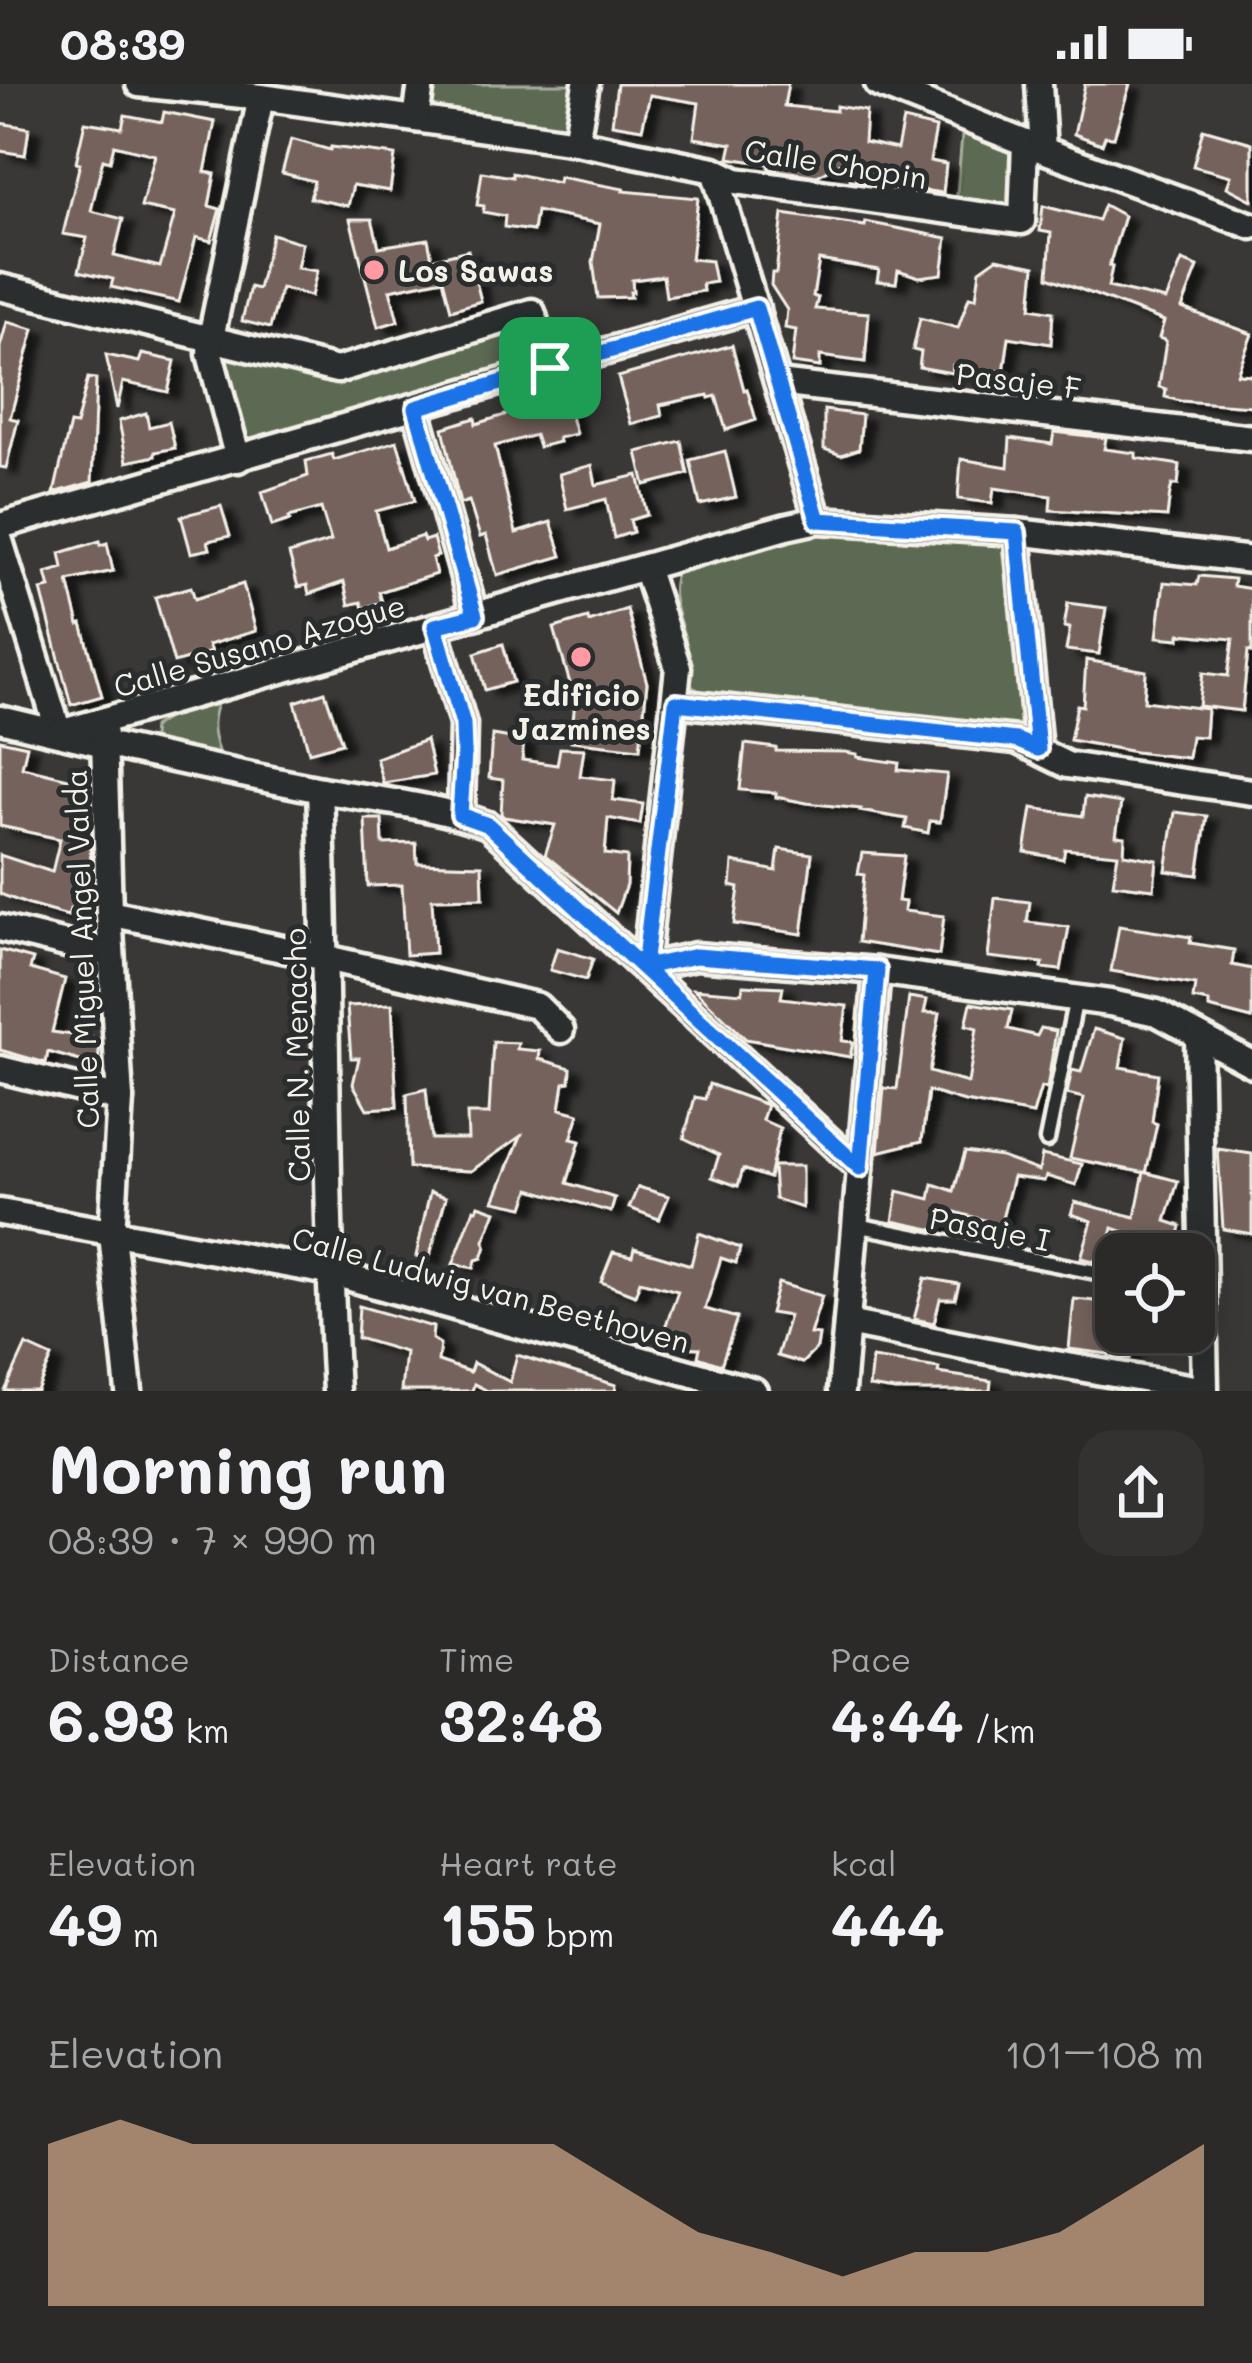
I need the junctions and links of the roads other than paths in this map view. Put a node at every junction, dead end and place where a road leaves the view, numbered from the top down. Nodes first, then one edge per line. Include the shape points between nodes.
1 (139, 84) edge
2 (421, 84) edge
3 (586, 84) edge
4 (878, 84) edge
5 (1040, 84) edge
6 (262, 97) junction
7 (416, 118) junction
8 (576, 142) junction
9 (1034, 147) junction
10 (714, 170) junction
11 (1252, 226) edge
12 (0, 287) edge
13 (756, 308) junction
14 (211, 338) junction
15 (550, 368) junction
16 (778, 382) junction
17 (416, 408) junction
18 (1252, 438) edge
19 (238, 459) junction
20 (818, 520) junction
21 (0, 526) edge
22 (1017, 532) junction
23 (0, 542) edge
24 (1252, 560) edge
25 (644, 567) junction
26 (475, 616) junction
27 (435, 626) junction
28 (676, 703) junction
29 (0, 718) edge
30 (59, 733) junction
31 (104, 733) junction
32 (1038, 749) junction
33 (320, 790) junction
34 (1252, 793) edge
35 (460, 815) junction
36 (109, 913) junction
37 (0, 928) edge
38 (111, 955) junction
39 (326, 958) junction
40 (644, 967) junction
41 (877, 970) junction
42 (1076, 997) junction
43 (561, 1030) dead end
44 (1198, 1036) junction
45 (1252, 1064) edge
46 (0, 1069) edge
47 (120, 1099) junction
48 (1047, 1140) dead end
49 (860, 1168) junction
50 (0, 1212) edge
51 (855, 1225) junction
52 (1199, 1233) edge
53 (112, 1234) junction
54 (329, 1272) junction
55 (1095, 1272) edge
56 (847, 1323) junction
57 (1203, 1353) edge
58 (712, 1385) edge
59 (129, 1391) edge
60 (336, 1391) edge
61 (754, 1391) edge
62 (841, 1391) edge

1 - 6 street, Calle Chopin
2 - 7 street
3 - 8 street
4 - 9 street
5 - 9 street
6 - 7 street, Calle Chopin
6 - 14 street
7 - 8 street, Calle Chopin
8 - 10 street, Calle Chopin
9 - 10 street, Calle Chopin via 1022,221 736,181
9 - 11 street
10 - 13 street
12 - 14 street
13 - 15 street
13 - 16 street
14 - 15 street via 337,370 532,312
14 - 19 street
15 - 17 street
16 - 18 street, Pasaje F
16 - 20 street
17 - 19 street
17 - 26 street
19 - 21 street
20 - 22 street, Calle Susano Azogue
20 - 25 street, Calle Susano Azogue
22 - 24 street, Calle Susano Azogue
22 - 32 street
23 - 30 street, Calle Miguel Angel Valda
25 - 26 street, Calle Susano Azogue
25 - 28 street via 678,668
26 - 27 street, Calle Susano Azogue
27 - 31 street, Calle Susano Azogue
27 - 35 street via 463,724
28 - 32 street via 1016,740
28 - 40 street
29 - 30 street
30 - 31 street
31 - 33 street
31 - 36 street, Calle Miguel Angel Valda
32 - 34 street via 1067,765
33 - 35 street
33 - 39 street, Calle N. Menacho
35 - 40 street via 488,825
36 - 38 street, Calle Miguel Angel Valda
36 - 39 street
37 - 38 street
38 - 47 street, Calle Miguel Angel Valda
39 - 43 street via 537,1006
39 - 54 street, Calle N. Menacho
40 - 41 street via 696,956
40 - 49 street
41 - 42 street
41 - 49 street
42 - 44 street via 1157,1013
42 - 48 lane
44 - 45 street
44 - 52 street
46 - 47 street
47 - 53 street, Calle Miguel Angel Valda
49 - 51 street
50 - 53 street, Calle Ludwig van Beethoven
51 - 55 lane, Pasaje I
51 - 56 street
53 - 54 street, Calle Ludwig van Beethoven
53 - 59 street, Calle Miguel Angel Valda
54 - 58 street, Calle Ludwig van Beethoven
54 - 60 street, Calle N. Menacho
56 - 57 street via 1205,1390
56 - 62 street
58 - 61 street, Calle Ludwig van Beethoven

